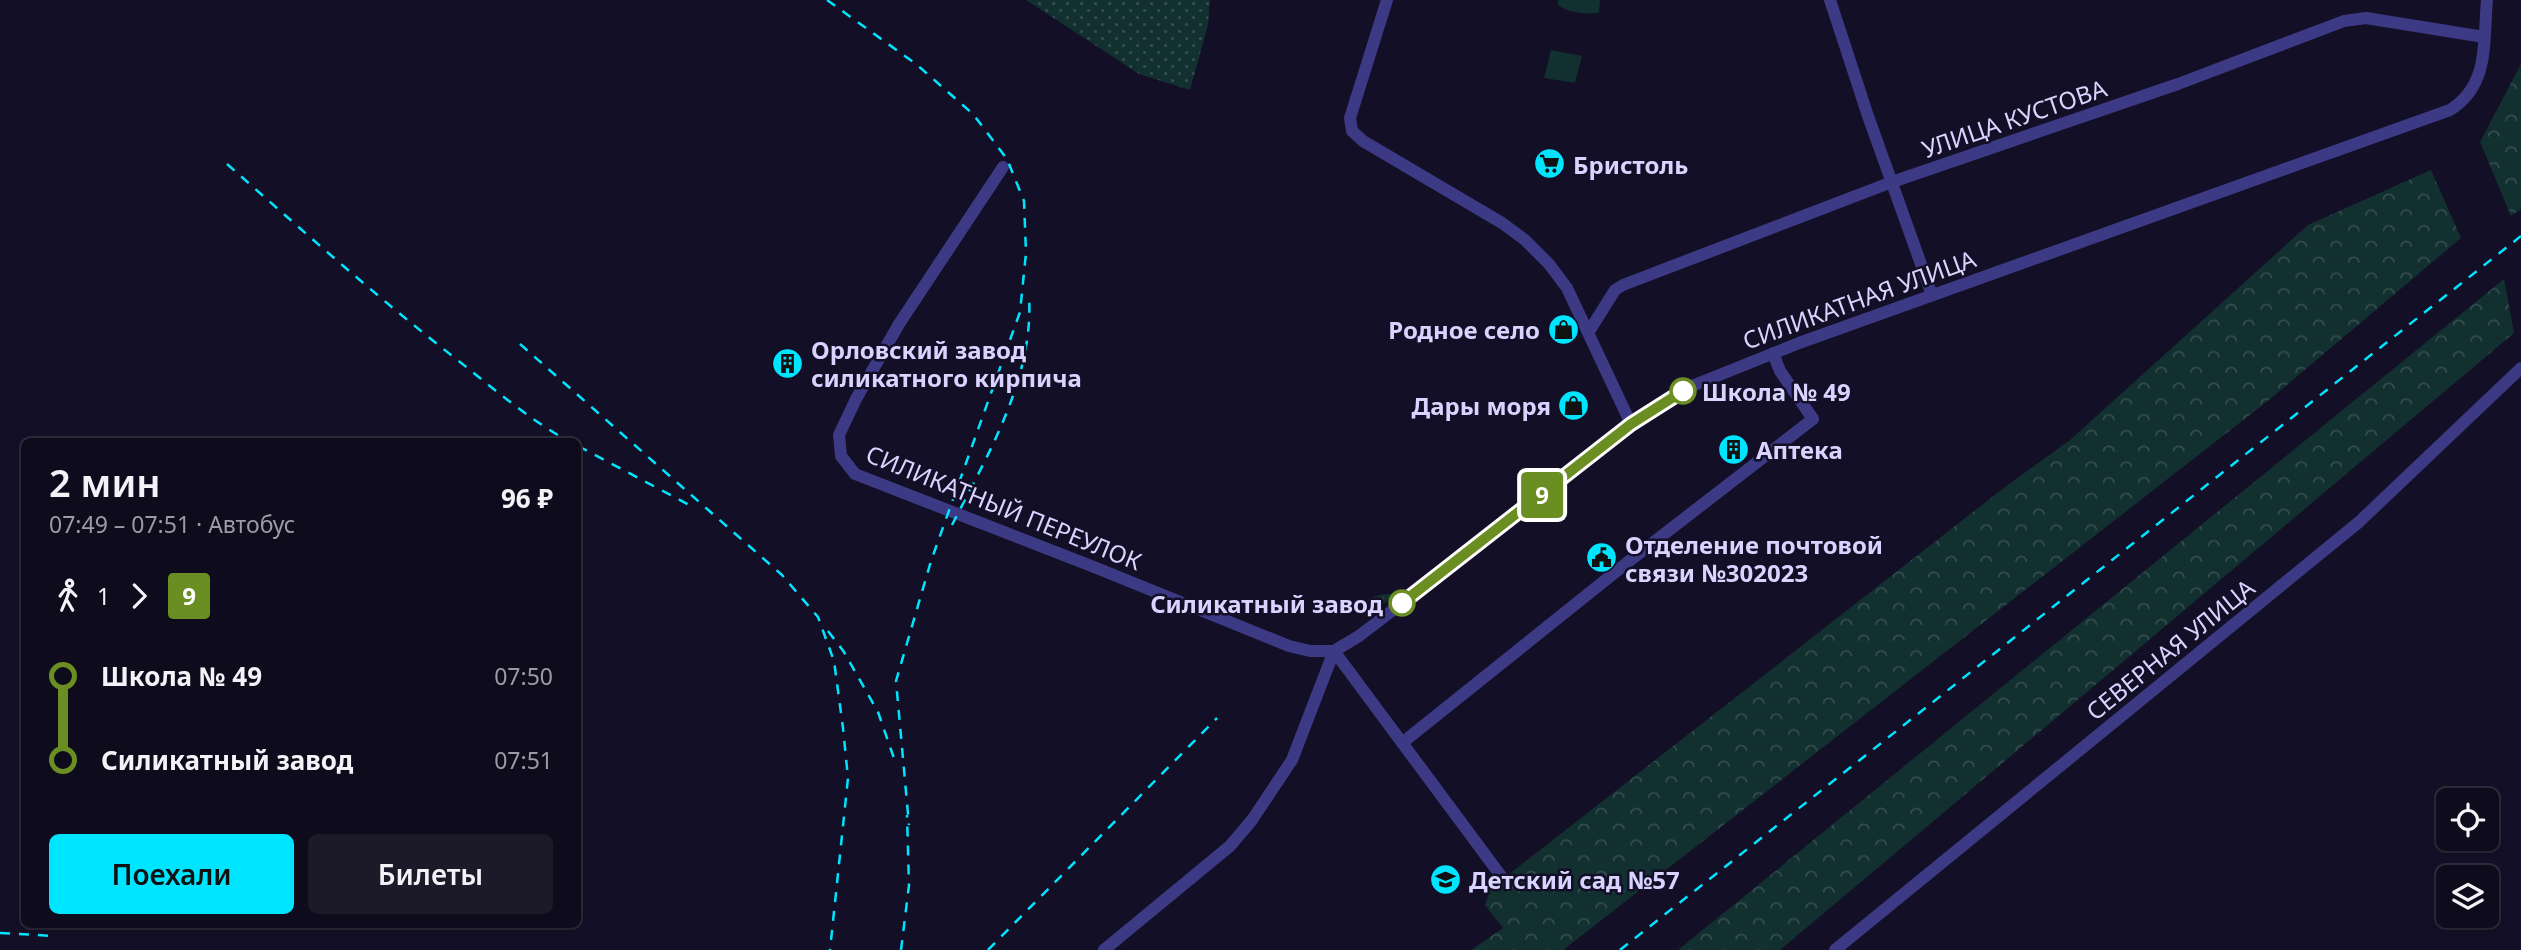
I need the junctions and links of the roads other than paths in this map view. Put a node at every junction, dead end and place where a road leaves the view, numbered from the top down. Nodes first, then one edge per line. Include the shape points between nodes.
1 (1387, 0) edge
2 (1830, 0) edge
3 (2487, 0) edge
4 (2484, 37) junction
5 (1003, 167) dead end
6 (1892, 182) junction
7 (1932, 295) junction
8 (1588, 333) junction
9 (1773, 353) junction
10 (2521, 368) edge
11 (1631, 424) junction
12 (1334, 651) junction
13 (1402, 743) junction
14 (1504, 880) dead end
15 (1104, 950) edge
16 (1835, 950) edge

1 - 8 street via 1350,118 1352,131 1525,240 1566,288
2 - 6 street
3 - 4 street
4 - 6 street, УЛИЦА КУСТОВА via 2367,18 2344,21 2178,84
4 - 7 street, СИЛИКАТНАЯ УЛИЦА via 2478,79 2469,97 2441,114
5 - 12 street, СИЛИКАТНЫЙ ПЕРЕУЛОК via 856,399 839,435 841,456 855,474 1289,646
6 - 7 street
6 - 8 street, УЛИЦА КУСТОВА via 1623,285 1615,290
7 - 9 street, СИЛИКАТНАЯ УЛИЦА
8 - 11 street
9 - 11 street, СИЛИКАТНАЯ УЛИЦА via 1687,388
9 - 13 street via 1813,419
10 - 16 street, СЕВЕРНАЯ УЛИЦА via 2359,522
11 - 12 street, СИЛИКАТНАЯ УЛИЦА
12 - 13 street
12 - 15 street via 1292,760 1252,820 1230,846
13 - 14 street

